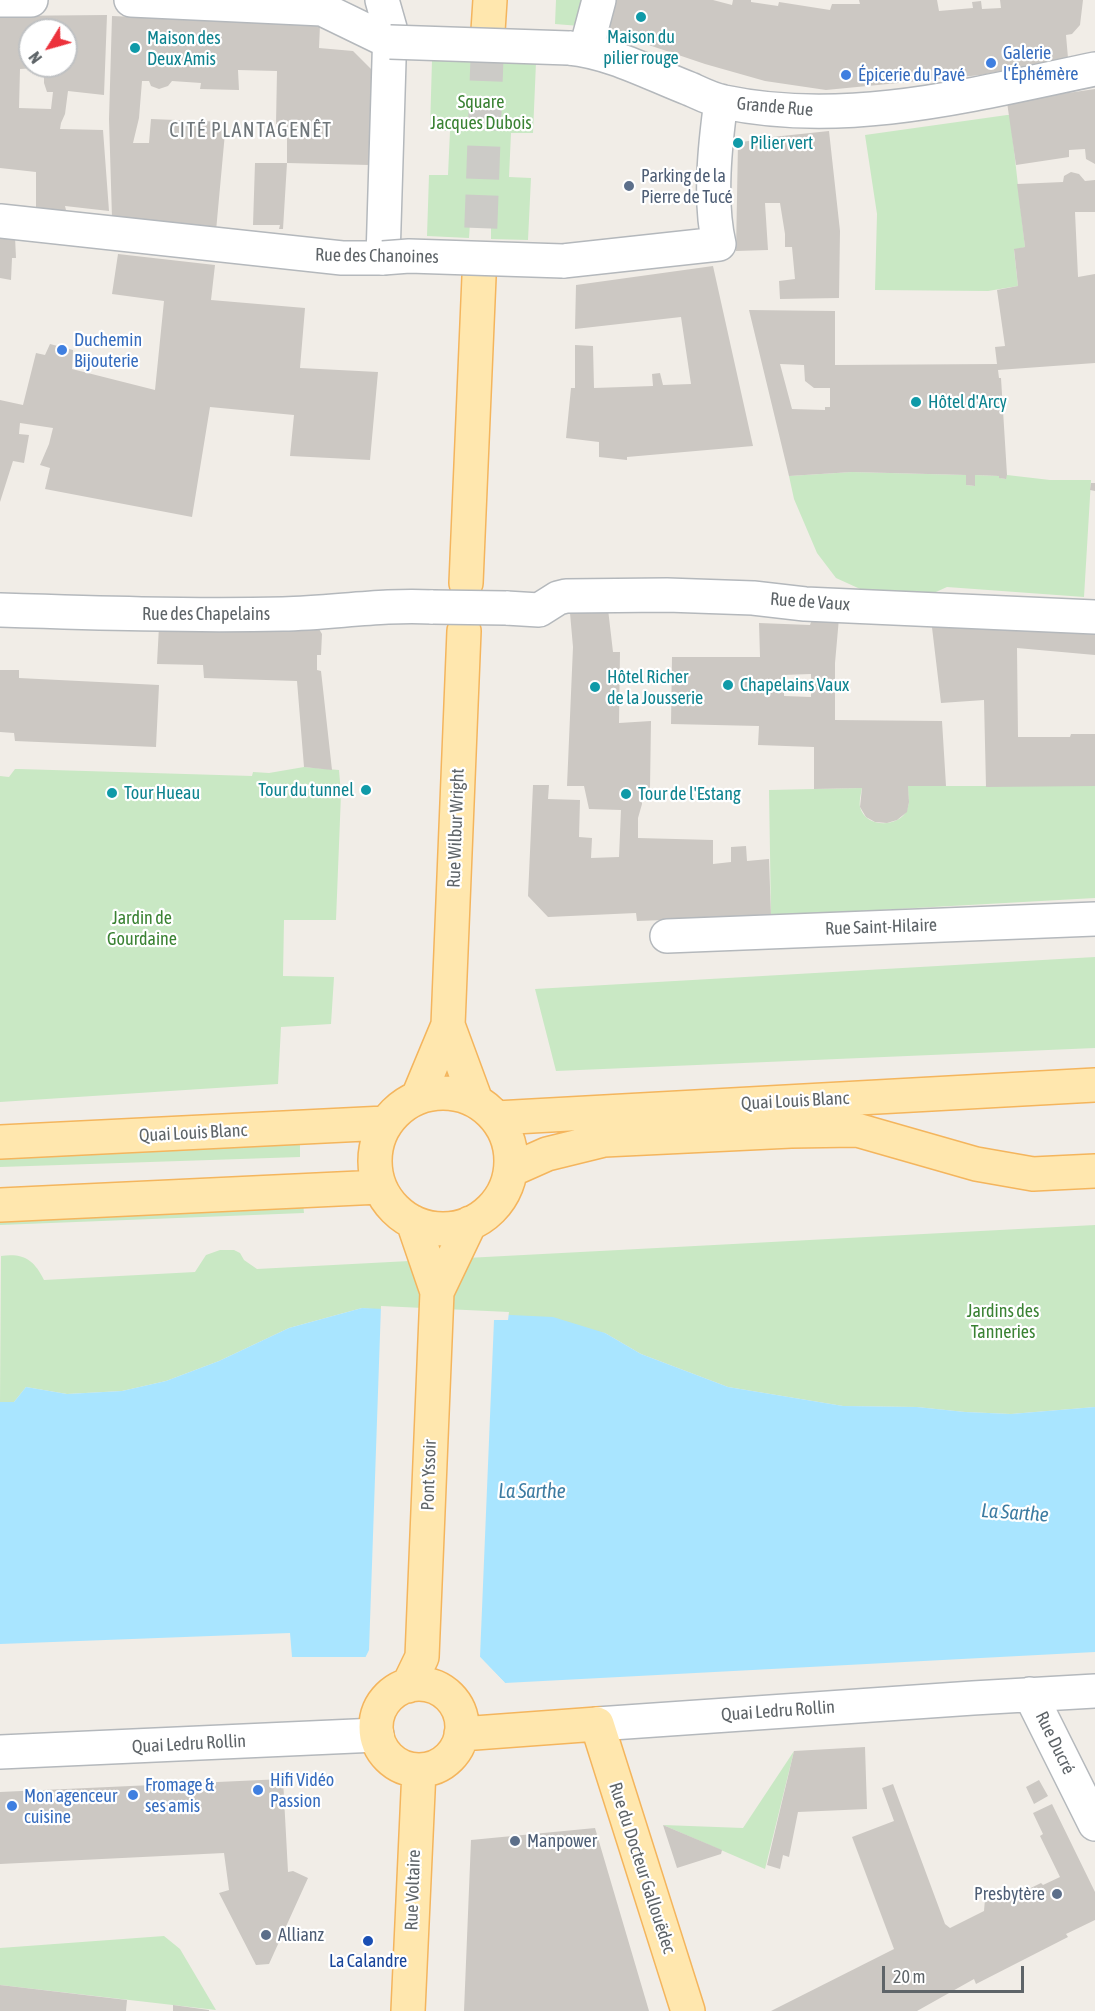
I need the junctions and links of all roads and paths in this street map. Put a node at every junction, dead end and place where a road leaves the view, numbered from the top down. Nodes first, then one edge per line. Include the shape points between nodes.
1 (0, 0) edge
2 (31, 0) edge
3 (130, 0) edge
4 (382, 0) edge
5 (599, 0) edge
6 (390, 42) junction
7 (578, 48) junction
8 (1095, 69) edge
9 (721, 102) junction
10 (0, 222) edge
11 (383, 258) junction
12 (479, 277) tunnel mouth
13 (466, 583) dead end
14 (517, 609) joint
15 (0, 610) edge
16 (1095, 617) edge
17 (464, 632) dead end
18 (1095, 919) edge
19 (667, 936) dead end
20 (448, 1025) junction
21 (1095, 1085) edge
22 (418, 1097) junction
23 (486, 1110) junction
24 (385, 1124) junction
25 (0, 1142) edge
26 (529, 1162) junction
27 (1095, 1172) edge
28 (380, 1187) junction
29 (0, 1205) edge
30 (413, 1222) junction
31 (471, 1223) junction
32 (440, 1259) junction
33 (422, 1687) junction
34 (1095, 1691) edge
35 (1030, 1694) junction
36 (597, 1724) junction
37 (461, 1734) junction
38 (377, 1735) junction
39 (0, 1752) edge
40 (419, 1770) junction
41 (1095, 1824) edge
42 (408, 2011) edge
43 (688, 2011) edge

1 - 2 street
3 - 6 street via 322,9
4 - 6 street
5 - 7 street
6 - 7 street, Grande Rue, bridge
6 - 11 street
7 - 9 street, Grande Rue
8 - 9 street, Grande Rue via 937,102 827,111 764,109
9 - 11 street, Rue des Chanoines, bridge via 715,143 715,226 719,244 563,261 409,255
10 - 11 street, Rue des Chanoines via 342,258
12 - 13 main road
14 - 15 street, Rue des Chapelains, bridge via 422,606 267,614
14 - 16 street, Rue de Vaux via 538,610 566,596 667,595
17 - 20 main road, Rue Wilbur Wright
18 - 19 street, Rue Saint-Hilaire
20 - 22 main road, Rue Wilbur Wright
20 - 23 main road, Rue Wilbur Wright
21 - 23 main road, Quai Louis Blanc
22 - 23 main road, Quai Louis Blanc via 453,1093
22 - 24 main road, Quai Louis Blanc via 403,1105
23 - 26 main road, Quai Louis Blanc via 505,1131 509,1143
24 - 25 main road, Quai Louis Blanc
24 - 28 main road, Quai Louis Blanc via 375,1149
26 - 27 main road, Quai Louis Blanc via 604,1140 857,1130 976,1164 1033,1174
26 - 31 main road, Quai Louis Blanc via 495,1205
28 - 29 main road
28 - 30 main road, Quai Louis Blanc via 394,1208
30 - 31 main road, Quai Louis Blanc via 439,1229
30 - 32 main road, Pont Yssoir
31 - 32 main road
32 - 33 main road, Pont Yssoir
33 - 37 main road via 450,1697 458,1709
33 - 38 main road via 394,1692 381,1707
34 - 35 street, Quai Ledru Rollin
35 - 36 street, Quai Ledru Rollin
35 - 41 street, Rue Ducré
36 - 37 main road, Quai Ledru Rollin
36 - 43 main road, Rue du Docteur Gallouëdec
37 - 40 main road via 456,1749 446,1760
38 - 39 street, Quai Ledru Rollin
38 - 40 main road via 392,1760
40 - 42 main road, Rue Voltaire

